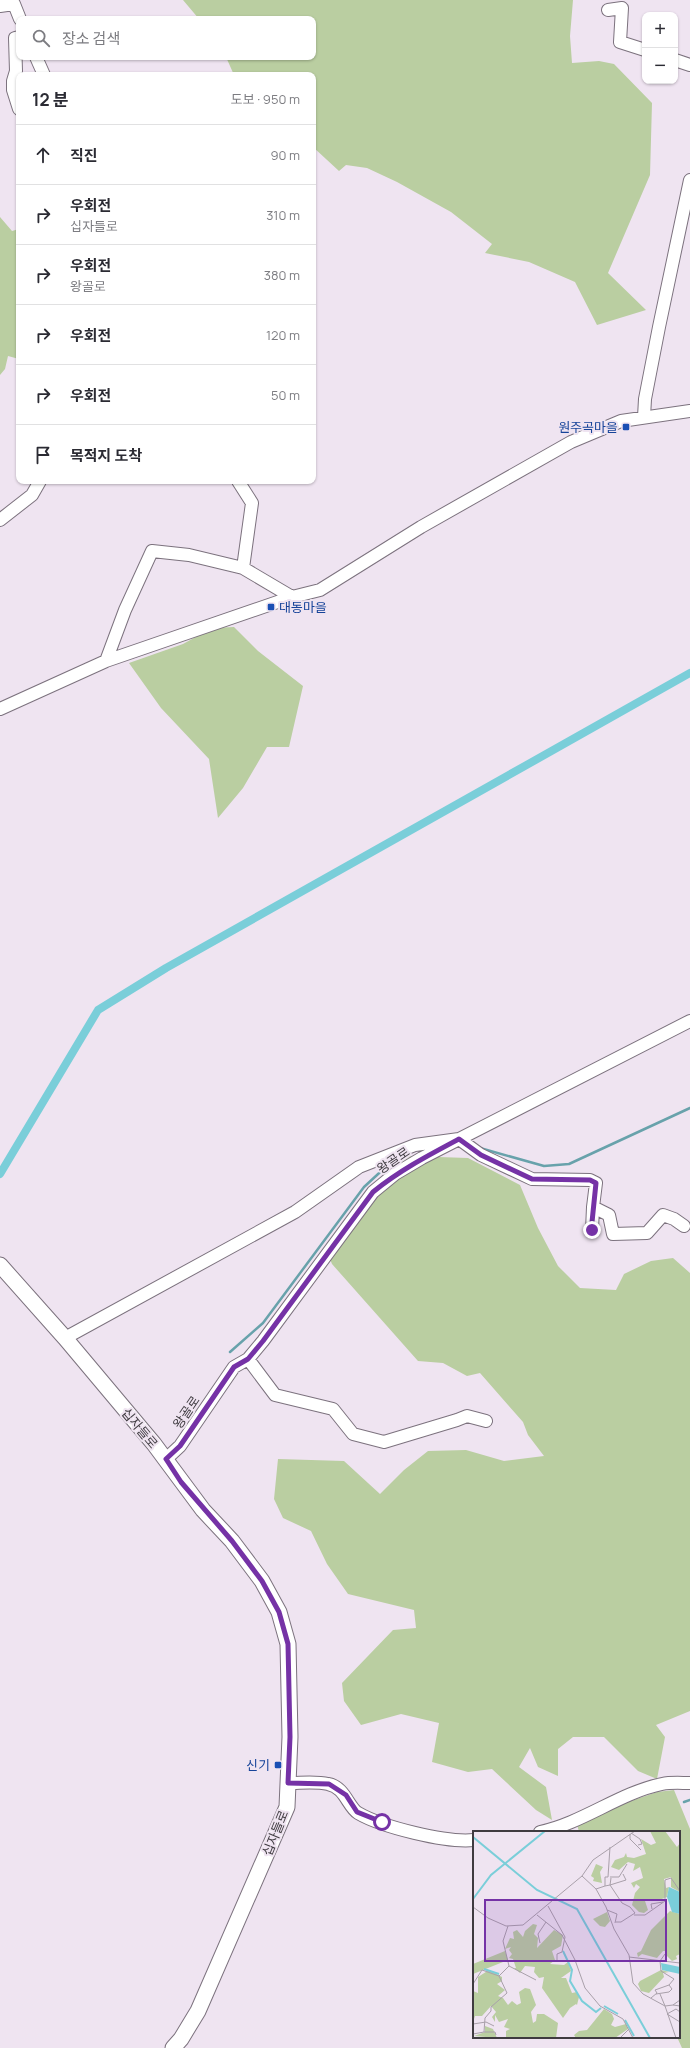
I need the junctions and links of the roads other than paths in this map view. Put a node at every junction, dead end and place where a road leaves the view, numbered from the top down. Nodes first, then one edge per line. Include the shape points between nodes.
1 (0, 6) edge
2 (608, 10) dead end
3 (19, 16) edge
4 (16, 38) edge
5 (642, 49) edge
6 (37, 60) edge
7 (678, 61) edge
8 (690, 66) edge
9 (43, 72) edge
10 (16, 100) edge
11 (690, 180) edge
12 (690, 411) edge
13 (644, 417) junction
14 (38, 484) edge
15 (240, 484) edge
16 (0, 520) edge
17 (243, 568) junction
18 (292, 597) junction
19 (106, 661) junction
20 (0, 709) edge
21 (690, 1021) edge
22 (459, 1139) junction
23 (593, 1207) junction
24 (684, 1226) dead end
25 (592, 1230) dead end
26 (0, 1266) edge
27 (65, 1338) junction
28 (248, 1359) junction
29 (486, 1422) dead end
30 (166, 1459) junction
31 (288, 1783) junction
32 (690, 1783) edge
33 (545, 1831) edge
34 (473, 1840) edge
35 (173, 2048) edge

1 - 3 street via 14,4
2 - 5 street via 622,8 620,42
4 - 10 street via 13,90
6 - 9 street
7 - 8 street
11 - 13 street via 659,327
12 - 13 street
13 - 18 street via 621,421 571,442 421,527 320,590
14 - 16 street via 32,495
15 - 17 street via 252,503
17 - 18 street
17 - 19 street via 189,555 152,551 125,610
18 - 19 street
19 - 20 street
21 - 22 street, 왕골로
22 - 23 street via 481,1155 532,1179 590,1180 596,1183
22 - 27 street via 415,1145 359,1167 295,1212
22 - 28 street, 왕골로 via 396,1174 373,1192
23 - 24 street via 609,1215 613,1234 647,1234 663,1215
23 - 25 street
26 - 27 main road, 십자들로
27 - 30 main road, 십자들로
28 - 29 street via 275,1395 333,1409 353,1434 384,1442 467,1416
28 - 30 street, 왕골로 via 234,1367 180,1446
30 - 31 main road, 십자들로 via 181,1482 232,1541 262,1581 279,1612 288,1644
31 - 34 street via 329,1784 346,1795 357,1812 405,1831 463,1841
31 - 35 main road, 십자들로 via 287,1807 270,1847 198,2011
32 - 33 street via 664,1783 633,1793 576,1820

